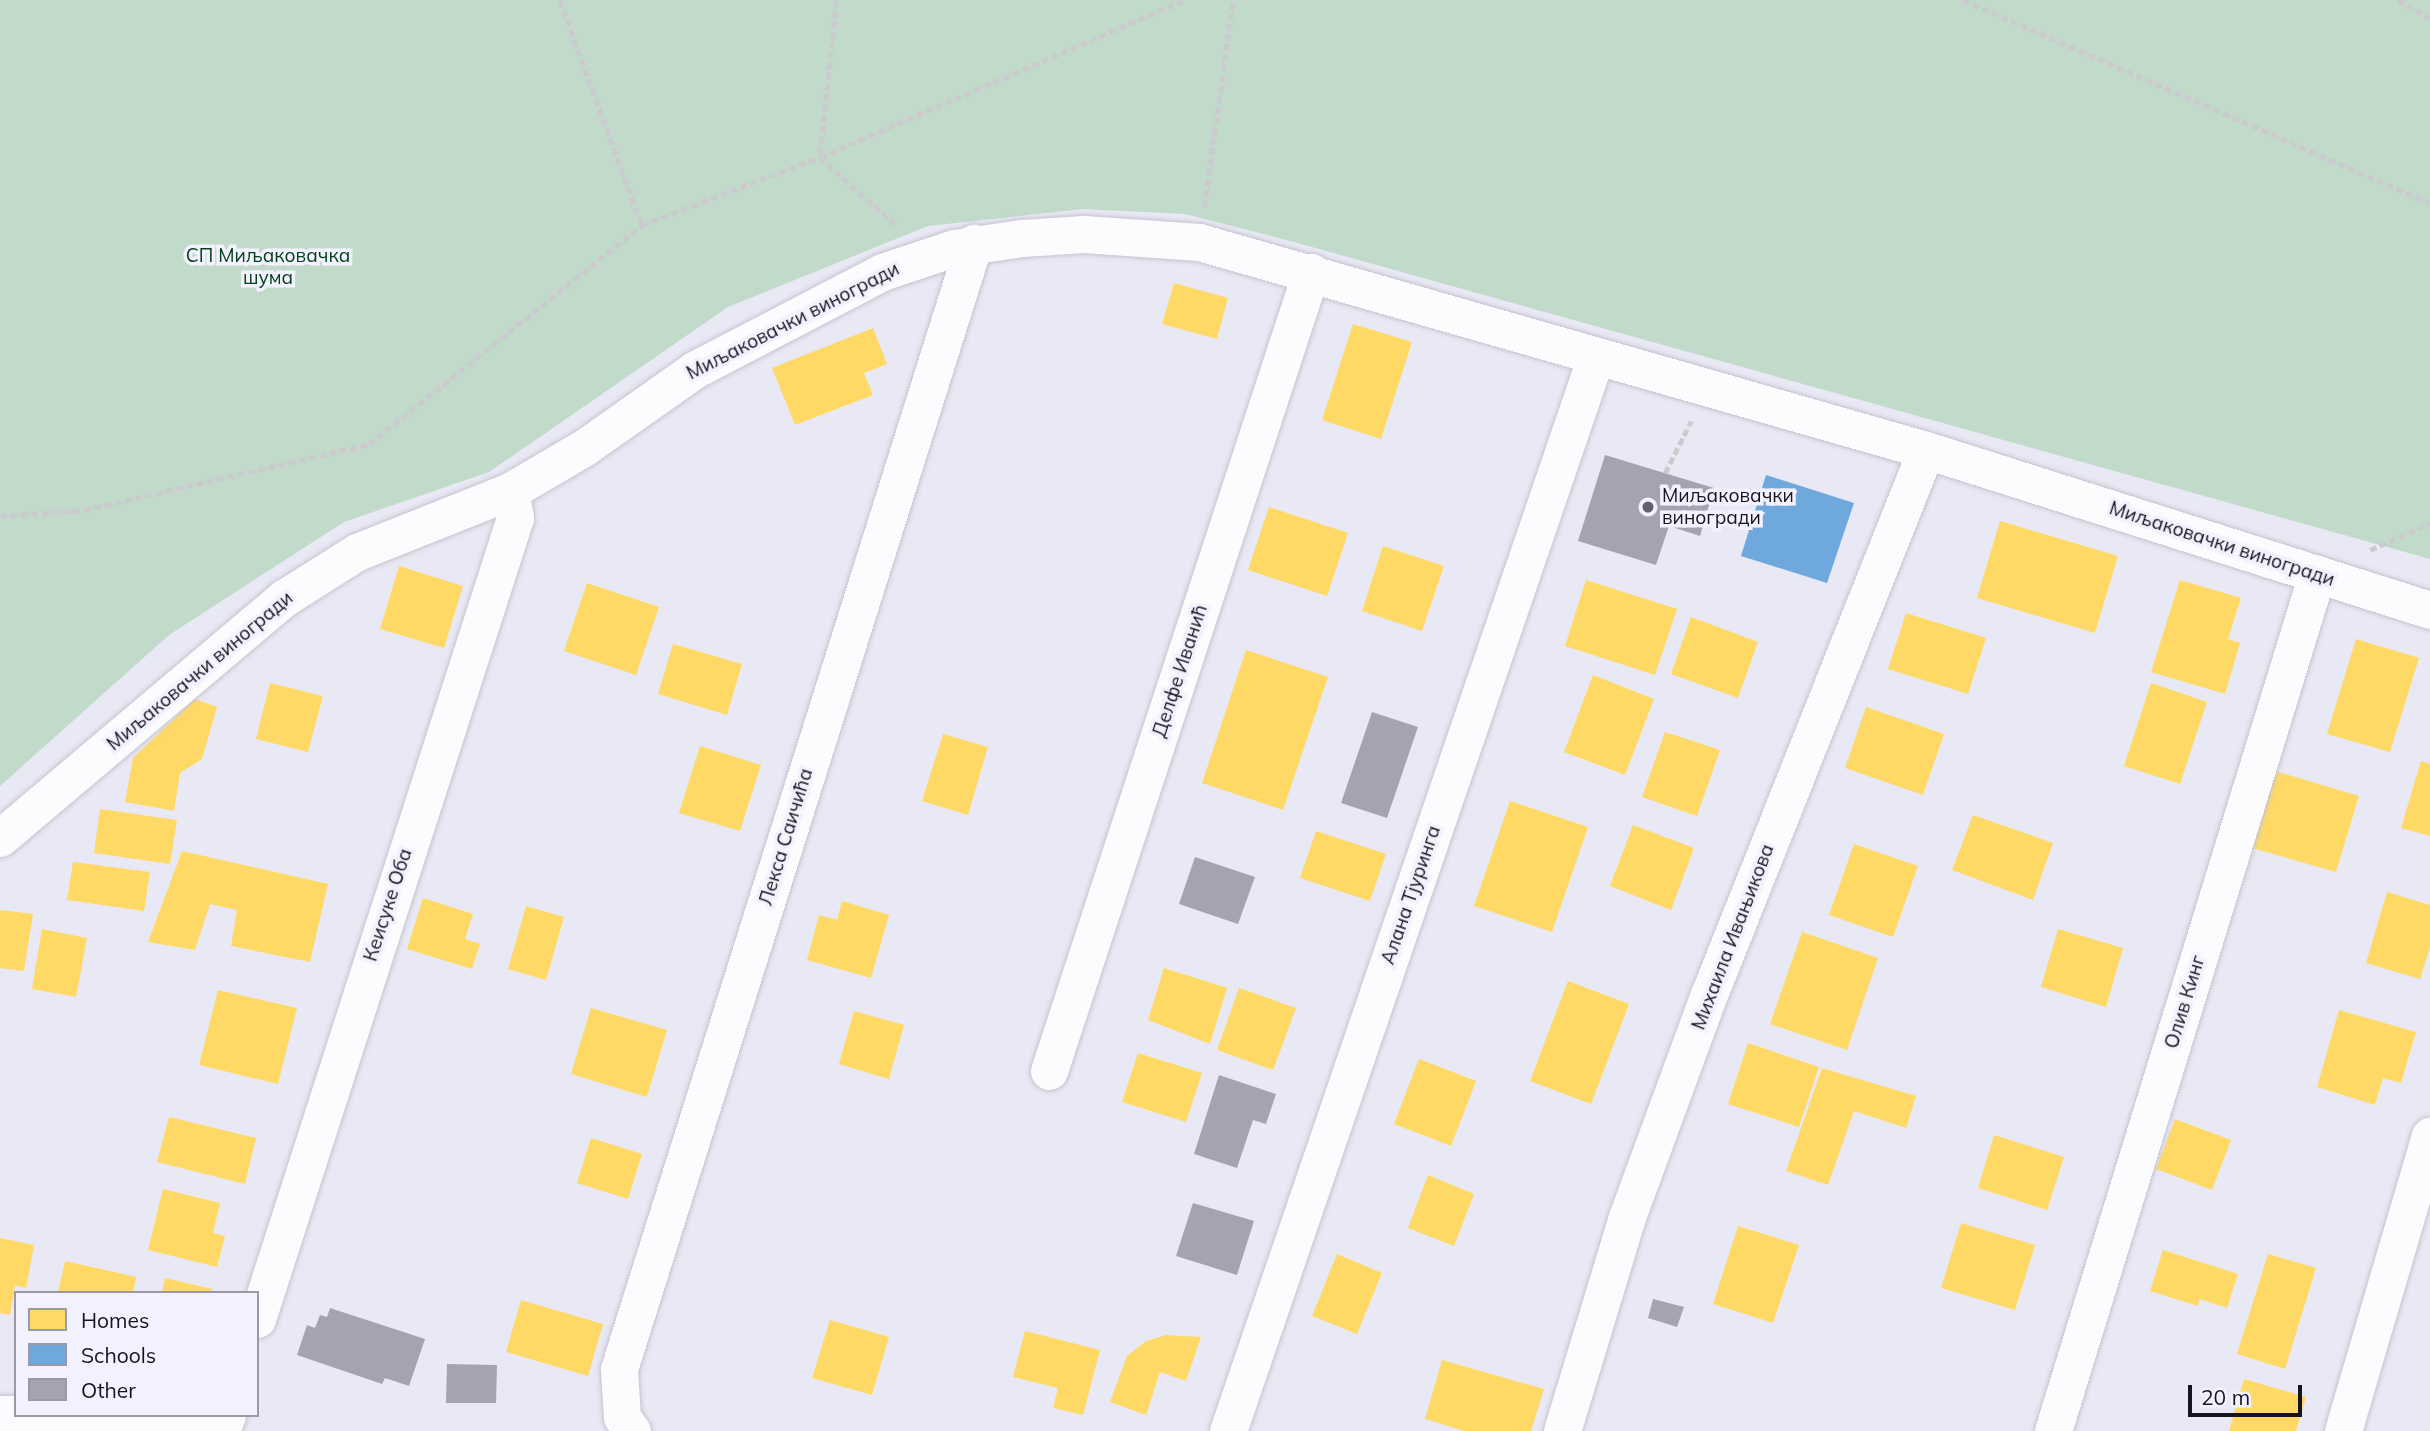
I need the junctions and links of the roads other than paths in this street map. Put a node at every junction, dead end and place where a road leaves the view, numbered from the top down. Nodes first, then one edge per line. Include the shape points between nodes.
1 (974, 243) junction
2 (1311, 272) junction
3 (1595, 359) junction
4 (1926, 450) junction
5 (510, 491) junction
6 (2317, 573) junction
7 (2430, 610) edge
8 (0, 838) edge
9 (1049, 1071) dead end
10 (2430, 1136) edge
11 (259, 1313) edge
12 (130, 1417) edge
13 (226, 1419) edge
14 (632, 1431) edge
15 (1228, 1431) edge
16 (1562, 1431) edge
17 (2053, 1431) edge
18 (2343, 1431) edge

1 - 2 street, Миљаковачки виногради via 1084,234 1199,242
1 - 5 street, Миљаковачки виногради via 882,272 694,370 584,447
1 - 14 street, Лекса Саичића via 619,1369 622,1417
2 - 3 street, Миљаковачки виногради
2 - 9 street, Делфе Иванић
3 - 4 street, Миљаковачки виногради
3 - 15 street, Алана Тјуринга
4 - 6 street, Миљаковачки виногради
4 - 16 street, Михаила Ивањикова via 1710,992 1628,1217
5 - 8 street, Миљаковачки виногради via 386,538 284,598
5 - 11 street, Кеисуке Оба via 515,518
6 - 7 street, Миљаковачки виногради
6 - 17 street, Олив Кинг
10 - 18 street
12 - 13 street

